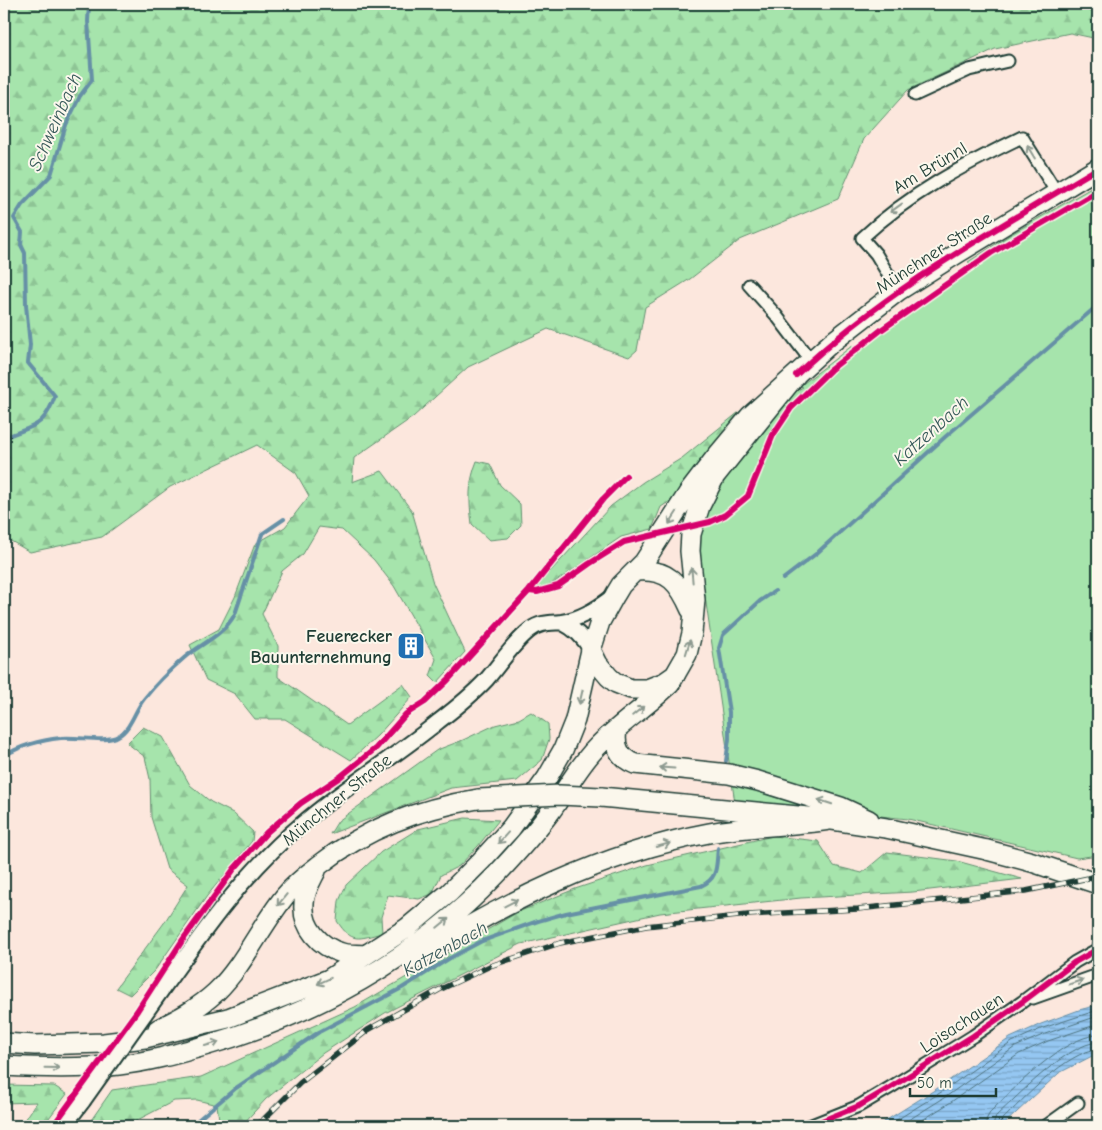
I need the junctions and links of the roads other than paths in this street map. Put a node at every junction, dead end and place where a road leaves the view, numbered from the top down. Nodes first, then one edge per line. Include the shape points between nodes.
1 (1008, 61) dead end
2 (915, 95) dead end
3 (1098, 168) edge
4 (1057, 193) junction
5 (749, 285) dead end
6 (898, 291) junction
7 (811, 361) junction
8 (695, 499) junction
9 (637, 571) junction
10 (614, 595) junction
11 (693, 616) junction
12 (561, 622) junction
13 (591, 650) junction
14 (675, 675) junction
15 (617, 730) junction
16 (829, 820) junction
17 (886, 828) junction
18 (318, 866) junction
19 (1098, 884) edge
20 (1098, 948) edge
21 (366, 955) junction
22 (375, 972) junction
23 (1098, 975) edge
24 (1022, 1002) junction
25 (145, 1038) junction
26 (4, 1043) edge
27 (4, 1066) edge
28 (1078, 1103) dead end
29 (64, 1126) edge
30 (809, 1126) edge
31 (1046, 1126) edge

1 - 2 street via 970,70
3 - 4 main road, Münchner Straße
4 - 6 main road, Münchner Straße
4 -> 6 street, Am Brünnl via 1022,137 950,173 883,218 862,238 876,254
5 - 7 street
6 - 7 main road, Münchner Straße
7 - 8 main road, Münchner Straße via 750,416 715,458
8 -> 9 main road, Münchner Straße via 656,543
11 -> 8 main road via 695,600 690,551
9 - 10 main road
9 - 11 main road via 653,571 672,579 684,593
10 - 12 street, Münchner Straße via 589,612
10 - 13 main road
14 -> 11 main road via 690,644
12 - 13 street via 580,634
12 - 29 street, Münchner Straße, bridge via 545,623 530,630 486,680 439,722 302,824 259,866 185,957
13 - 14 main road via 609,677 630,689 647,689
13 -> 21 main road via 575,720 563,750 531,803 481,861 449,892 407,928
15 -> 14 main road via 670,684
17 -> 15 main road via 841,807 758,781 729,774 629,762 616,746
22 -> 15 main road via 462,908 548,815 596,748
16 - 17 main road
16 - 18 main road, bridge via 601,796 478,799 399,819 353,841
22 -> 16 main road via 401,967 544,887 609,861 709,833
17 - 19 main road via 987,850
18 - 21 main road via 305,894 307,924 330,948
18 -> 25 main road via 286,895 233,973 216,992 203,1004
20 - 24 street, Loisachauen
21 -> 25 main road via 329,979 228,1018
27 -> 22 main road via 82,1068 169,1056 290,1016 340,993
24 -> 23 street, Loisachauen
24 - 30 street, Loisachauen via 859,1106
25 - 26 main road via 74,1045
28 - 31 street

